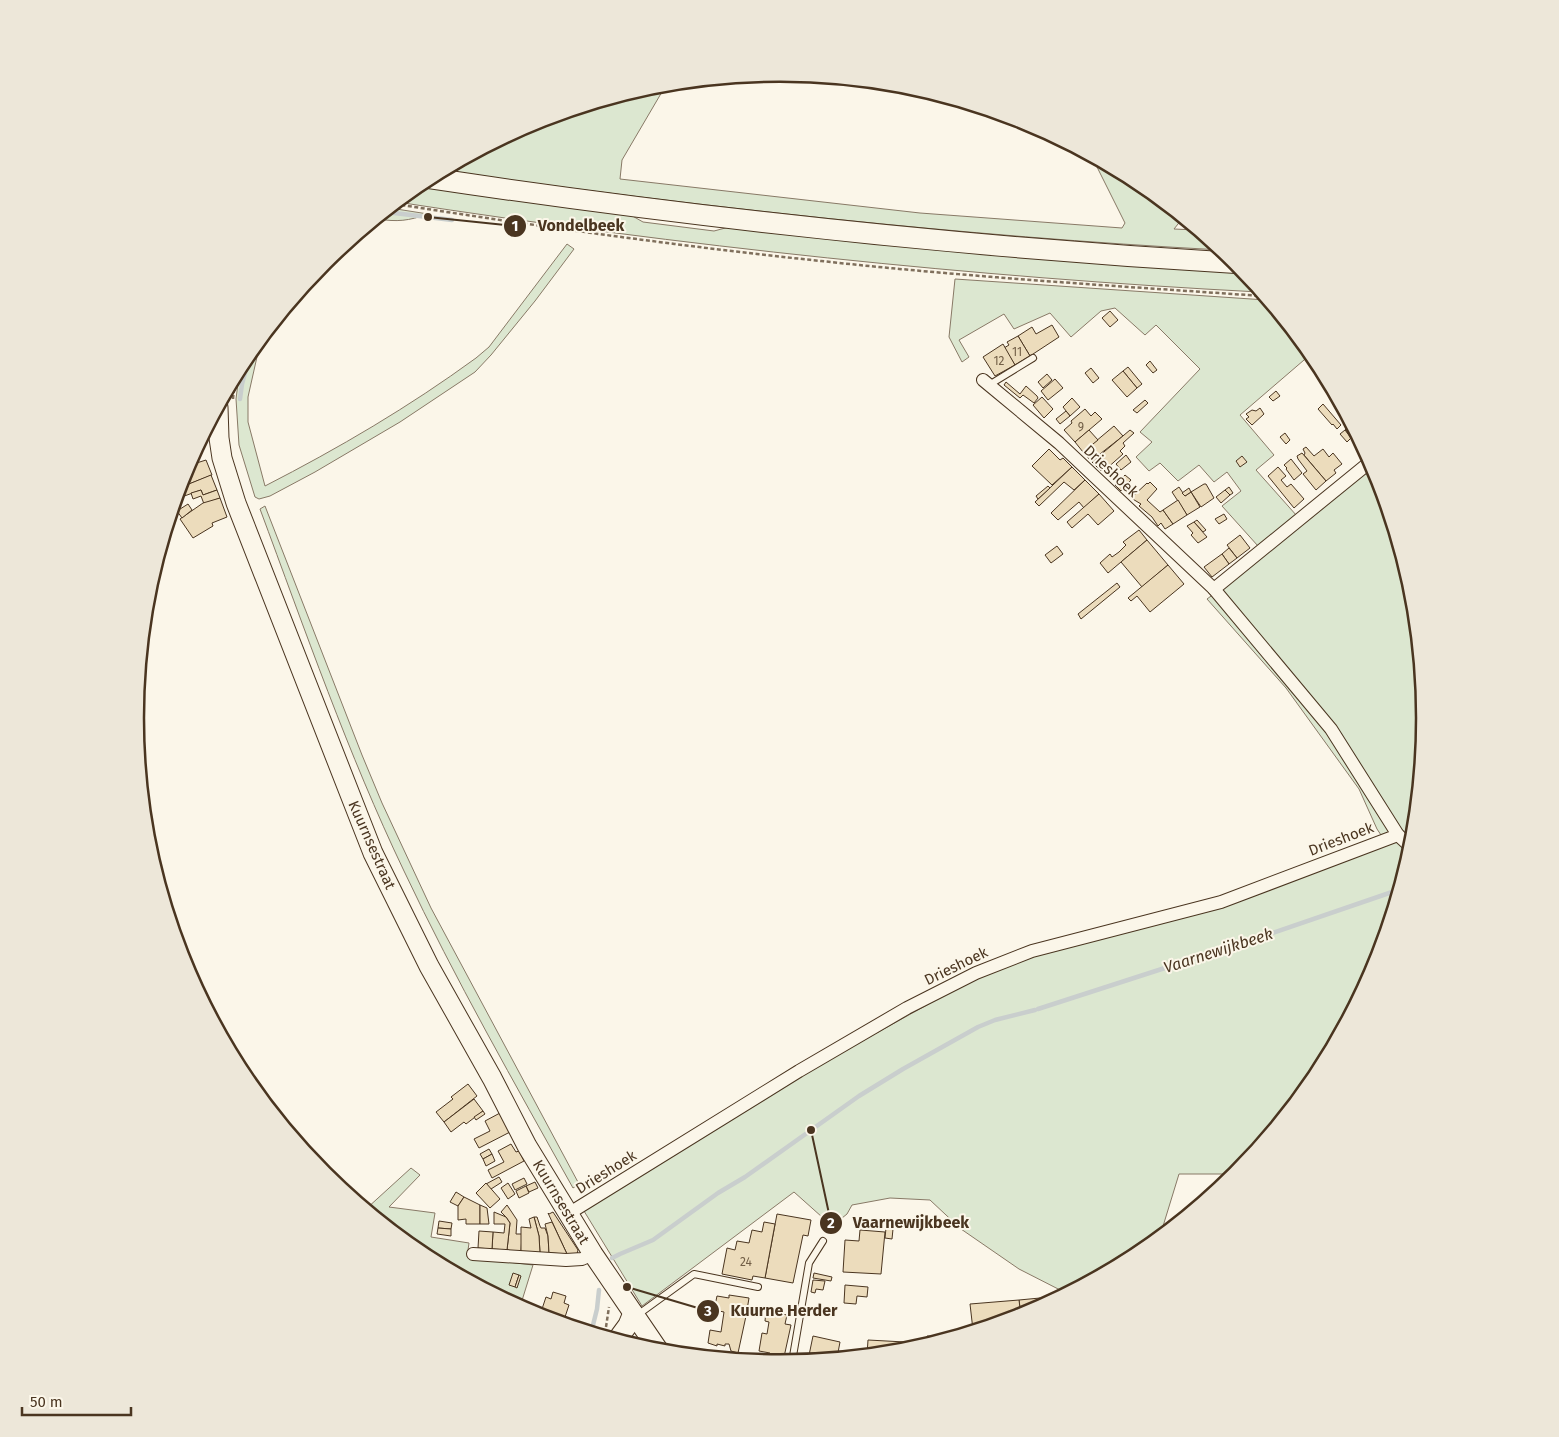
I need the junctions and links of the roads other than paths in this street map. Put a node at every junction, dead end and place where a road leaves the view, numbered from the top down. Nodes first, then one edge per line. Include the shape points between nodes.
1 (442, 180) edge
2 (1222, 262) edge
3 (1033, 358) dead end
4 (986, 382) joint
5 (225, 407) edge
6 (1364, 467) edge
7 (1214, 589) junction
8 (1398, 835) junction
9 (1403, 840) edge
10 (568, 1214) junction
11 (823, 1241) dead end
12 (473, 1254) dead end
13 (593, 1254) junction
14 (758, 1287) dead end
15 (634, 1315) junction
16 (621, 1334) edge
17 (652, 1341) edge
18 (793, 1354) edge

1 - 2 main road via 786,224
3 - 4 lane
4 - 7 street, Drieshoek via 1059,443
5 - 10 street, Kuurnsestraat via 219,438 236,503 373,853 429,966 527,1146
6 - 7 street
7 - 8 street, Drieshoek via 1331,730
8 - 9 street, Drieshoek
8 - 10 street, Drieshoek via 1221,902 1032,950 976,973 907,1008 799,1071
10 - 13 street, Kuurnsestraat
11 - 18 lane via 809,1263
12 - 13 street, Kuurnsestraat via 566,1260
13 - 15 street, Kuurnsestraat
14 - 15 lane via 694,1274
15 - 16 street
15 - 17 street, Kuurnsestraat

